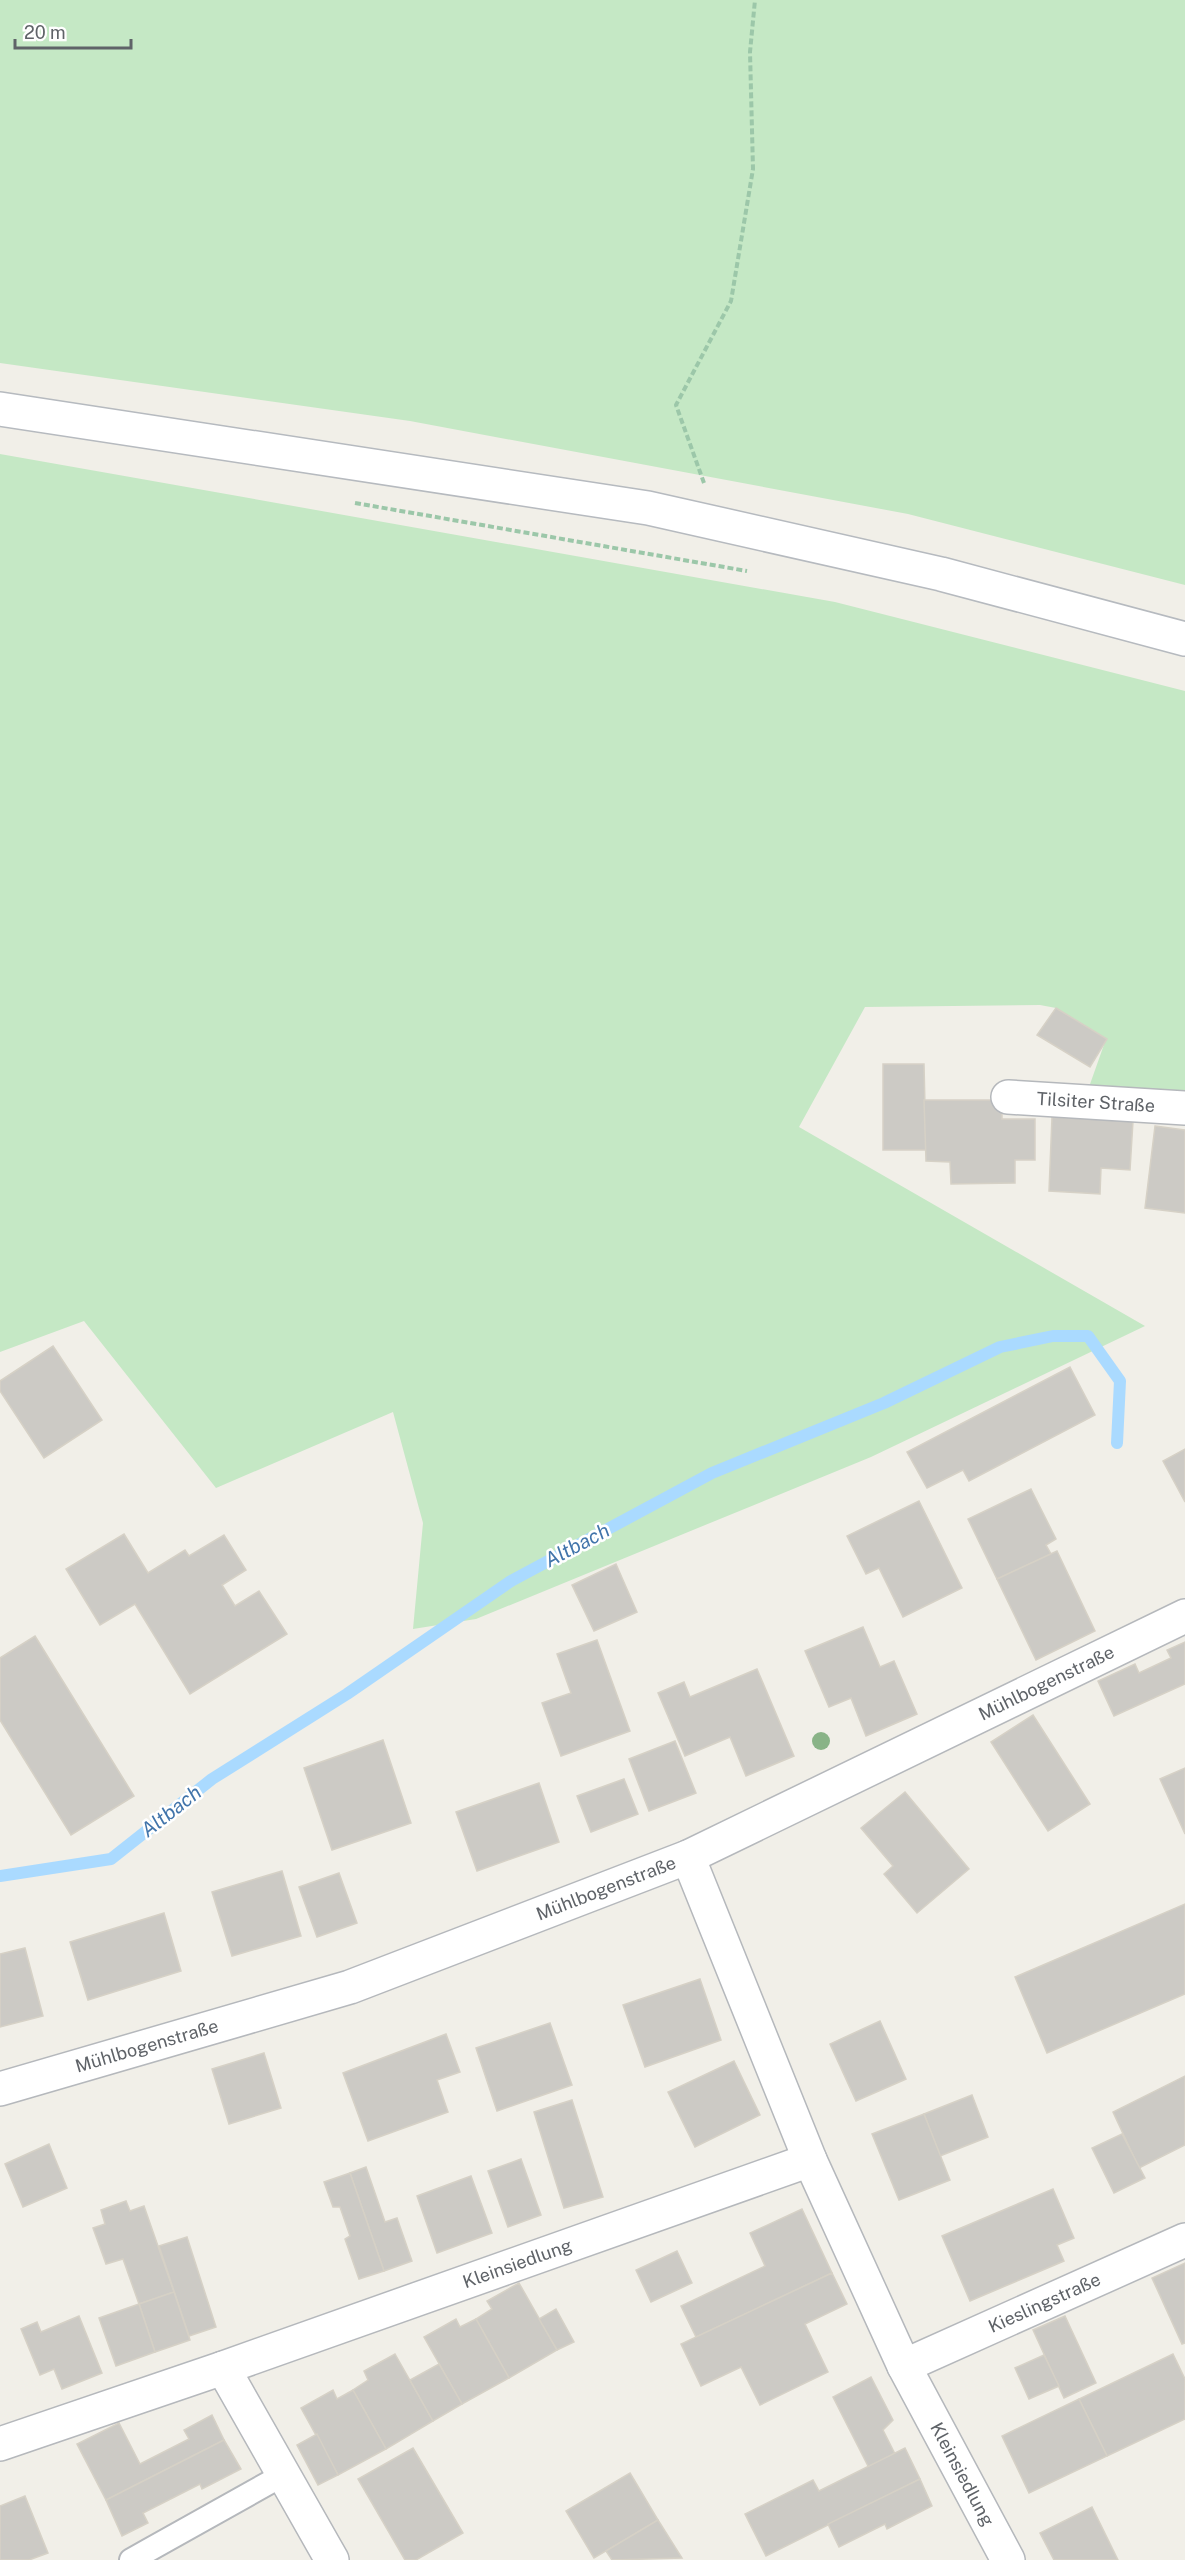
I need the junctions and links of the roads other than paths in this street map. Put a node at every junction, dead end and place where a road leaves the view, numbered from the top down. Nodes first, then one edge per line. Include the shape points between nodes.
1 (0, 409) edge
2 (1185, 639) edge
3 (1008, 1097) dead end
4 (1185, 1108) edge
5 (1185, 1616) edge
6 (688, 1857) junction
7 (0, 2089) edge
8 (810, 2160) junction
9 (1185, 2240) edge
10 (904, 2366) junction
11 (223, 2368) junction
12 (0, 2444) edge
13 (284, 2475) junction
14 (131, 2560) edge
15 (332, 2560) edge
16 (1008, 2560) edge

1 - 2 street via 648,508 941,574
3 - 4 street, Tilsiter Straße
5 - 6 street, Mühlbogenstraße
6 - 7 street, Mühlbogenstraße via 350,1987
6 - 8 street, Kleinsiedlung
8 - 10 street, Kleinsiedlung
8 - 11 street, Kleinsiedlung
9 - 10 street, Kieslingstraße
10 - 16 street, Kleinsiedlung
11 - 12 street, Kleinsiedlung
11 - 13 street
13 - 14 lane
13 - 15 street

